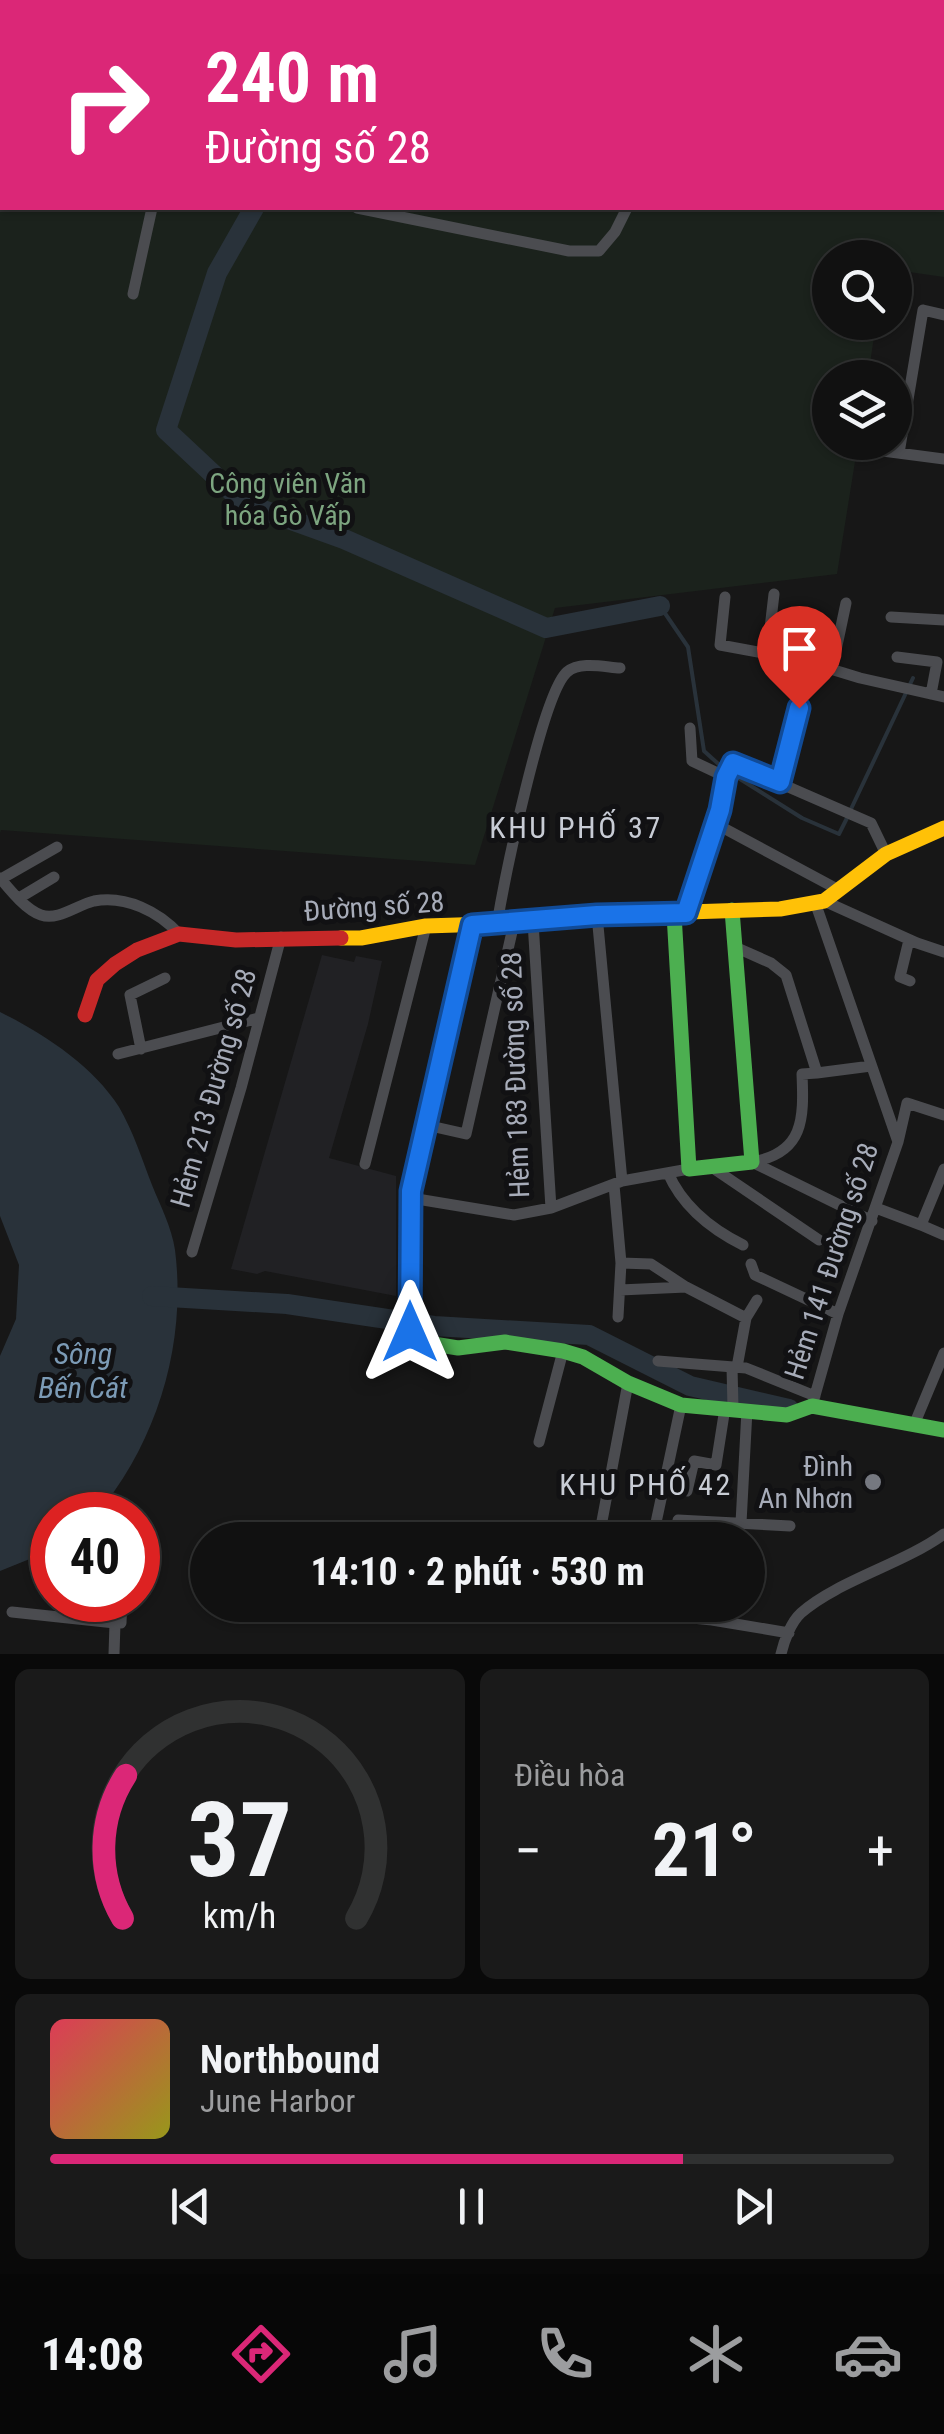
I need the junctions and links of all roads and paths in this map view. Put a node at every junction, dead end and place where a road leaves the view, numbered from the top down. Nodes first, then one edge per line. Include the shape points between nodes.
1 (152, 210) edge
2 (370, 210) edge
3 (626, 210) edge
4 (132, 294) dead end
5 (944, 315) edge
6 (912, 373) edge
7 (912, 455) edge
8 (944, 460) edge
9 (774, 594) dead end
10 (725, 597) dead end
11 (846, 603) dead end
12 (891, 617) dead end
13 (944, 620) edge
14 (767, 654) junction
15 (897, 657) dead end
16 (620, 668) dead end
17 (832, 670) junction
18 (938, 695) edge
19 (799, 708) dead end
20 (690, 728) dead end
21 (726, 777) junction
22 (780, 782) junction
23 (716, 824) junction
24 (944, 828) edge
25 (57, 847) dead end
26 (886, 854) junction
27 (54, 877) dead end
28 (0, 878) edge
29 (839, 890) junction
30 (19, 898) junction
31 (820, 903) junction
32 (732, 910) junction
33 (680, 913) junction
34 (597, 915) junction
35 (533, 922) junction
36 (505, 924) junction
37 (472, 925) junction
38 (426, 926) junction
39 (179, 934) junction
40 (281, 937) junction
41 (909, 940) junction
42 (735, 946) junction
43 (944, 952) edge
44 (165, 978) dead end
45 (910, 981) dead end
46 (85, 1015) dead end
47 (259, 1018) junction
48 (141, 1049) junction
49 (118, 1054) dead end
50 (871, 1066) junction
51 (817, 1073) junction
52 (944, 1115) edge
53 (426, 1125) junction
54 (898, 1142) junction
55 (752, 1162) junction
56 (365, 1164) dead end
57 (710, 1166) junction
58 (689, 1169) junction
59 (944, 1170) edge
60 (668, 1173) junction
61 (618, 1183) junction
62 (411, 1198) junction
63 (551, 1208) junction
64 (876, 1208) junction
65 (872, 1221) junction
66 (921, 1225) junction
67 (944, 1235) edge
68 (819, 1240) dead end
69 (742, 1245) dead end
70 (192, 1252) dead end
71 (620, 1263) junction
72 (752, 1264) dead end
73 (686, 1287) junction
74 (620, 1290) junction
75 (757, 1300) dead end
76 (838, 1314) junction
77 (618, 1317) dead end
78 (746, 1318) junction
79 (562, 1351) junction
80 (944, 1353) edge
81 (658, 1361) dead end
82 (734, 1367) junction
83 (628, 1383) junction
84 (813, 1401) junction
85 (734, 1403) junction
86 (682, 1405) junction
87 (914, 1425) junction
88 (944, 1430) edge
89 (539, 1442) dead end
90 (687, 1491) dead end
91 (678, 1520) dead end
92 (603, 1522) edge
93 (656, 1522) edge
94 (717, 1522) edge
95 (741, 1522) edge
96 (765, 1524) edge
97 (790, 1526) dead end
98 (944, 1534) edge
99 (12, 1612) dead end
100 (121, 1622) edge
101 (723, 1622) edge
102 (115, 1623) junction
103 (788, 1634) junction
104 (114, 1654) edge
105 (781, 1654) edge

1 - 4 street
2 - 3 street via 569,251 599,251
5 - 6 street via 923,310
7 - 8 street
9 - 14 street
10 - 14 street via 720,645
11 - 17 street
12 - 13 street
14 - 17 street
15 - 18 street via 937,662
16 - 36 street via 578,666 566,672 554,694 524,798
17 - 18 street
19 - 22 street
20 - 21 street via 692,761
21 - 22 street via 733,763
21 - 23 street
22 - 26 street via 871,823
23 - 29 street
23 - 33 street
24 - 26 street
25 - 28 street
26 - 29 street
27 - 30 street
28 - 30 street
29 - 31 street
30 - 39 street via 52,916 96,901 136,906 162,915
31 - 32 street, Đường số 28
31 - 41 street
31 - 50 street, Hẻm 141 Đường số 28
32 - 33 street, Đường số 28
32 - 42 street
33 - 34 street, Đường số 28
33 - 58 street
34 - 35 street, Đường số 28
34 - 61 street
35 - 36 street, Đường số 28
35 - 63 street, Hẻm 183 Đường số 28
36 - 37 street, Đường số 28
36 - 53 street via 466,1134
37 - 38 street, Đường số 28
37 - 53 street
38 - 40 street, Đường số 28 via 360,938
38 - 56 street
39 - 40 street, Đường số 28
39 - 46 street, Đường số 28 via 114,964 97,980
40 - 47 street, Hẻm 213 Đường số 28
41 - 43 street
41 - 45 street via 900,978
42 - 51 street via 786,975
42 - 55 street
44 - 48 street via 130,995
47 - 48 street
47 - 70 street, Hẻm 213 Đường số 28
48 - 49 street
50 - 51 street
50 - 54 street, Hẻm 141 Đường số 28
51 - 55 street via 802,1074 804,1113 788,1147
52 - 54 street via 907,1103
53 - 62 street
54 - 64 street, Hẻm 141 Đường số 28
55 - 57 street
55 - 65 street
57 - 58 street
57 - 68 street
58 - 60 street
59 - 66 street
60 - 61 street
60 - 69 street via 689,1205
61 - 63 street
61 - 71 street
62 - 63 street, Hẻm 183 Đường số 28 via 514,1215
62 - 79 street via 410,1332 422,1342 458,1348 504,1342
64 - 65 street, Hẻm 141 Đường số 28
64 - 66 street
65 - 76 street, Hẻm 141 Đường số 28
66 - 67 street
71 - 73 street via 651,1264
71 - 74 street
72 - 76 street via 755,1275
73 - 74 street
73 - 78 street
74 - 77 street
75 - 78 street
76 - 84 street, Hẻm 141 Đường số 28
78 - 82 street
79 - 83 street
79 - 89 street
80 - 87 street
81 - 82 street
82 - 84 street
82 - 85 street
83 - 86 street
83 - 92 street
84 - 85 street via 787,1416
84 - 87 street
85 - 86 street
85 - 90 street via 716,1465 694,1460
85 - 95 street
86 - 93 street
87 - 88 street
91 - 94 street
96 - 97 street
98 - 103 street via 824,1597 800,1614
99 - 102 street
100 - 102 street
101 - 103 street
102 - 104 street
103 - 105 street

